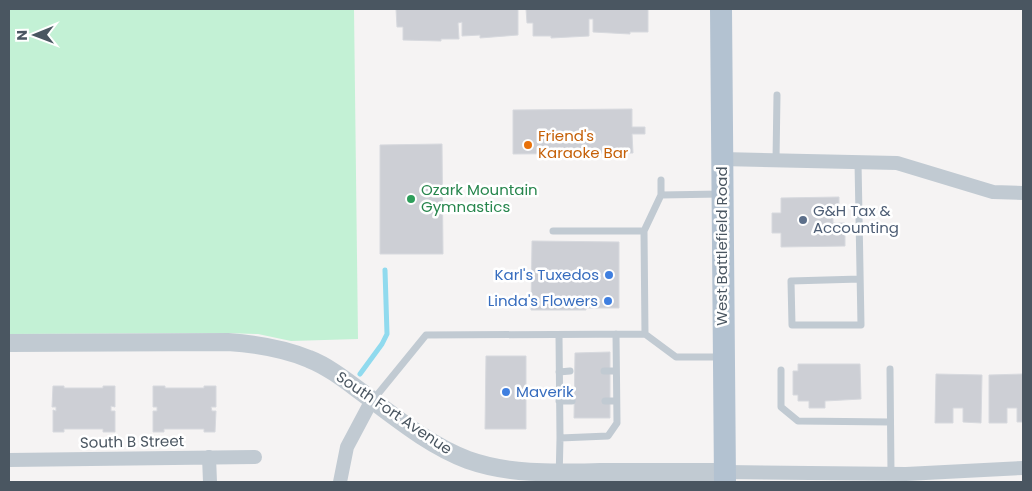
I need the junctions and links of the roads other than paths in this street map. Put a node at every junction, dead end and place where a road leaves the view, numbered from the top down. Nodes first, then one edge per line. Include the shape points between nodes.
1 (721, 9) edge
2 (777, 95) dead end
3 (722, 159) junction
4 (776, 160) junction
5 (858, 162) junction
6 (660, 180) dead end
7 (1023, 193) edge
8 (722, 194) junction
9 (661, 195) junction
10 (553, 231) dead end
11 (644, 231) junction
12 (860, 279) junction
13 (616, 334) junction
14 (645, 334) junction
15 (559, 335) junction
16 (9, 343) edge
17 (723, 357) junction
18 (890, 369) dead end
19 (781, 370) dead end
20 (604, 371) dead end
21 (616, 371) junction
22 (559, 372) junction
23 (570, 372) dead end
24 (372, 400) junction
25 (559, 401) junction
26 (572, 401) dead end
27 (604, 401) dead end
28 (616, 401) junction
29 (890, 422) junction
30 (560, 438) junction
31 (210, 457) junction
32 (255, 457) dead end
33 (9, 460) edge
34 (1023, 468) edge
35 (891, 473) junction
36 (559, 477) edge
37 (725, 477) edge
38 (927, 477) edge
39 (210, 482) edge
40 (340, 482) edge

1 - 3 main road, West Battlefield Road
2 - 4 lane
3 - 4 street
3 - 8 main road, West Battlefield Road
4 - 5 street
5 - 7 street via 897,163 992,192
5 - 12 lane
6 - 9 lane
8 - 9 lane
8 - 17 main road, West Battlefield Road
9 - 11 lane
10 - 11 lane
11 - 14 lane
12 - 12 lane via 861,325 792,326 791,280
13 - 14 lane
13 - 15 lane
13 - 21 lane
14 - 17 lane via 676,357
15 - 22 lane
15 - 24 lane via 426,335
16 - 24 street, South Fort Avenue via 255,344 311,359
17 - 37 main road, West Battlefield Road
18 - 29 lane
19 - 29 lane via 781,407 798,421
20 - 21 lane
21 - 28 lane
22 - 23 lane
22 - 25 lane
24 - 36 street, South Fort Avenue via 449,452 514,471
24 - 40 street via 347,447
25 - 26 lane
25 - 30 lane
27 - 28 lane
28 - 30 lane via 617,423 608,436
29 - 35 lane
30 - 36 lane
31 - 32 street, South B Street
31 - 33 street, South B Street
31 - 39 street
34 - 38 street, South Fort Avenue
35 - 37 street, South Fort Avenue
35 - 38 street, South Fort Avenue
36 - 37 street, South Fort Avenue

